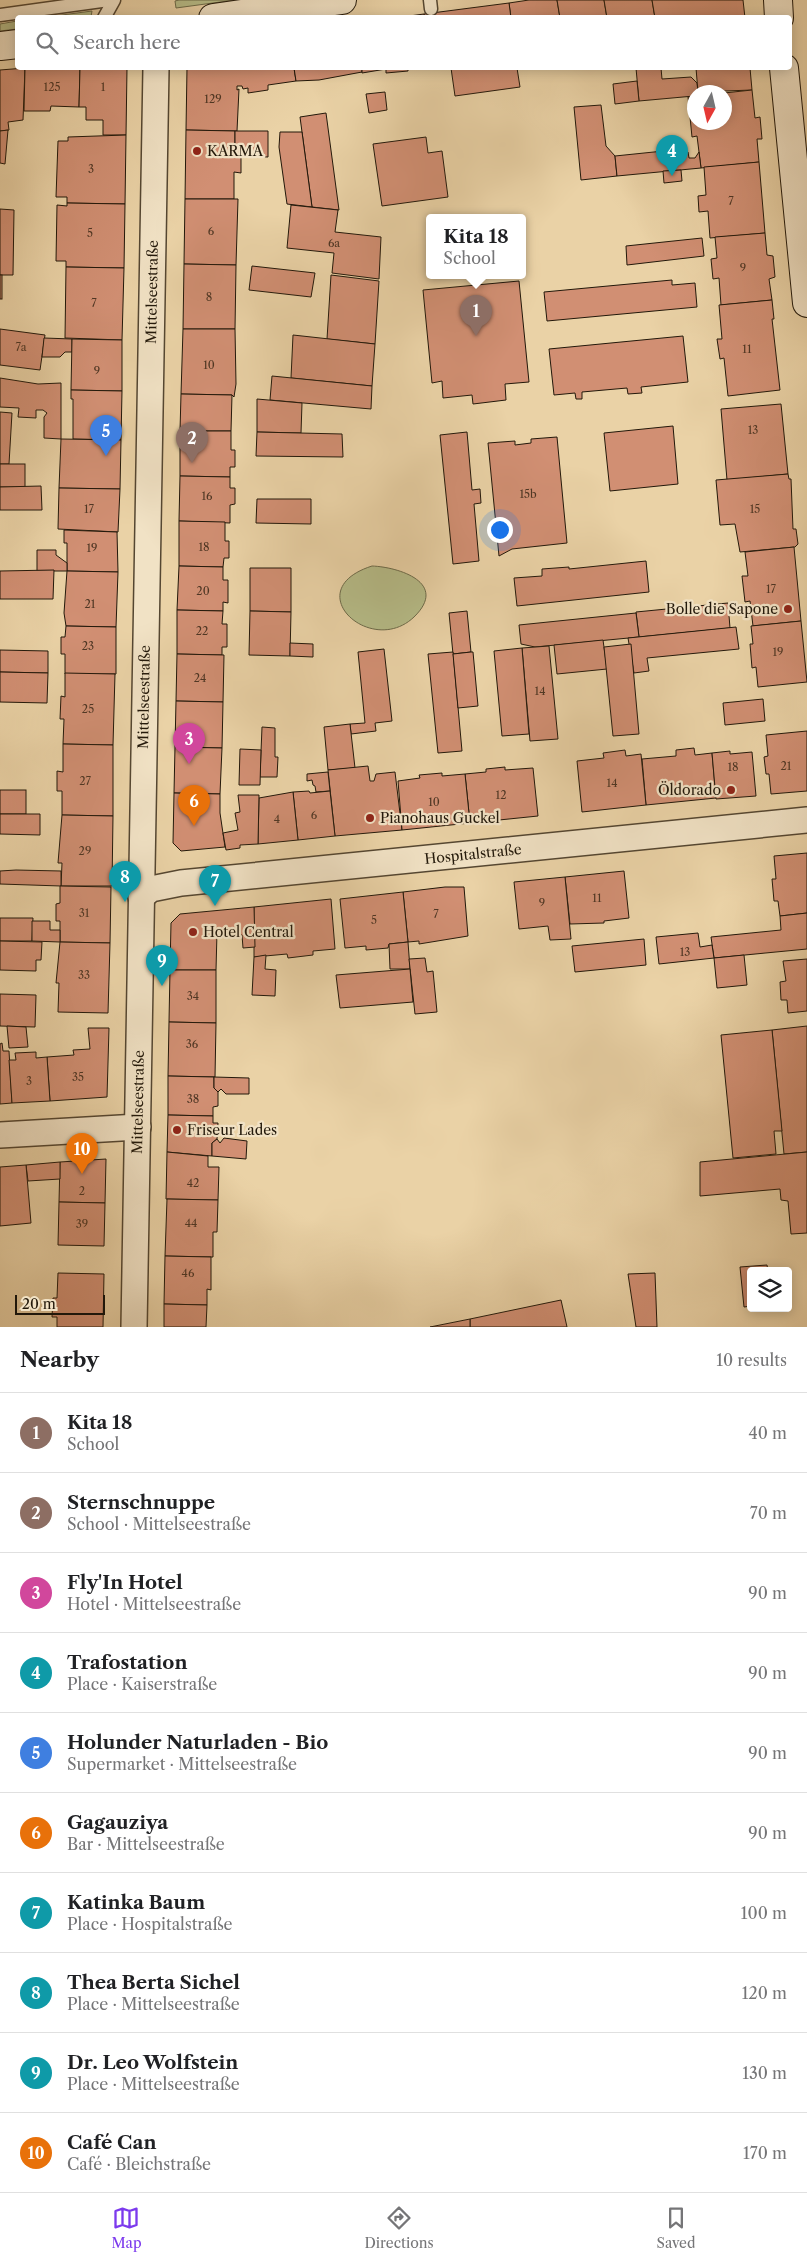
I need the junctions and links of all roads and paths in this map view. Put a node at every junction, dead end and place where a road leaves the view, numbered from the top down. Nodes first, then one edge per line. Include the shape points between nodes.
1 (109, 0) edge
2 (114, 0) edge
3 (342, 0) edge
4 (778, 0) edge
5 (0, 14) edge
6 (106, 15) edge
7 (234, 15) edge
8 (779, 15) edge
9 (15, 44) edge
10 (0, 46) edge
11 (156, 70) edge
12 (784, 70) edge
13 (807, 303) edge
14 (807, 820) edge
15 (141, 897) junction
16 (138, 1126) junction
17 (0, 1135) edge
18 (134, 1327) edge

1 - 5 lane
2 - 6 lane
3 - 7 main road
4 - 8 main road
9 - 10 main road
11 - 15 street, Mittelseestraße
12 - 13 main road
14 - 15 street, Hospitalstraße via 181,883 151,889
15 - 16 street, Mittelseestraße
16 - 17 street
16 - 18 street, Mittelseestraße

